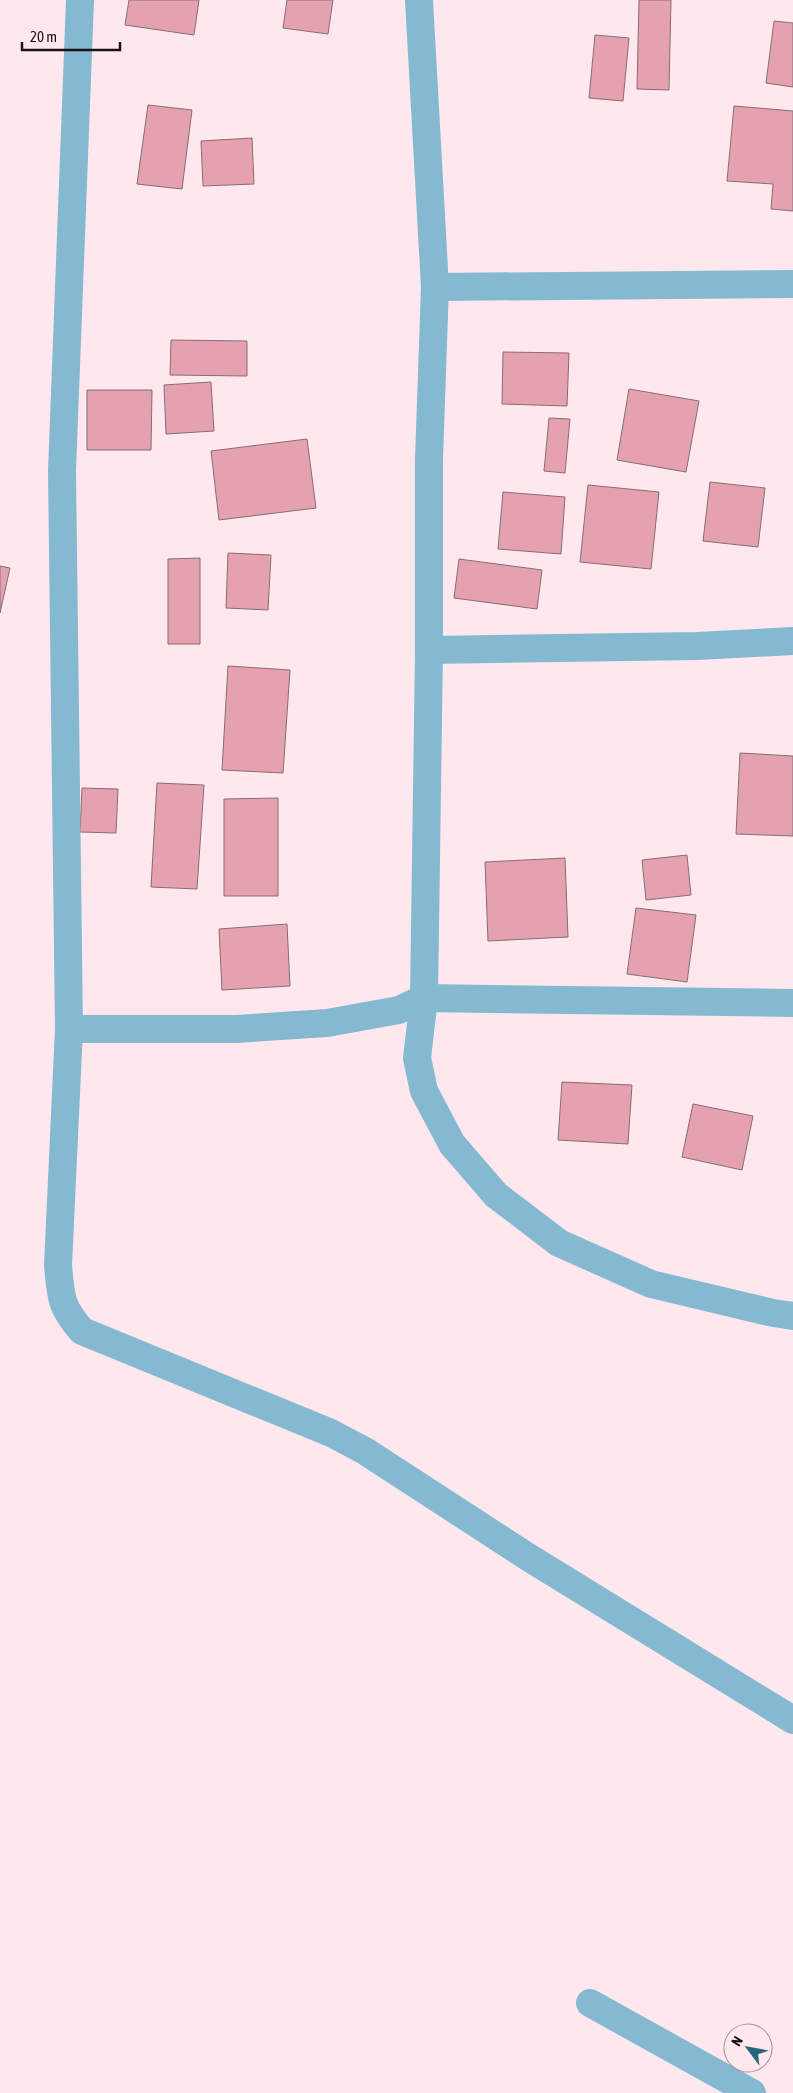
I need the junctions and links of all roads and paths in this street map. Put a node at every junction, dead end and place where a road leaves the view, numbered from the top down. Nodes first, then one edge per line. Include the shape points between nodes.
1 (80, 0) edge
2 (420, 0) edge
3 (793, 284) edge
4 (435, 287) junction
5 (793, 641) edge
6 (429, 650) junction
7 (424, 998) junction
8 (793, 1003) edge
9 (69, 1029) junction
10 (793, 1316) edge
11 (793, 1720) edge
12 (590, 2004) dead end
13 (752, 2093) edge

1 - 9 street via 62,471
2 - 4 street
3 - 4 street
4 - 6 street via 429,458
5 - 6 street via 697,646
6 - 7 street
7 - 8 street
7 - 9 street via 399,1010 327,1023 236,1028
7 - 10 street via 418,1058 424,1091 452,1144 496,1195 559,1243 651,1284
9 - 11 street via 58,1265 61,1298 67,1314 82,1331 331,1433 357,1447
12 - 13 street

